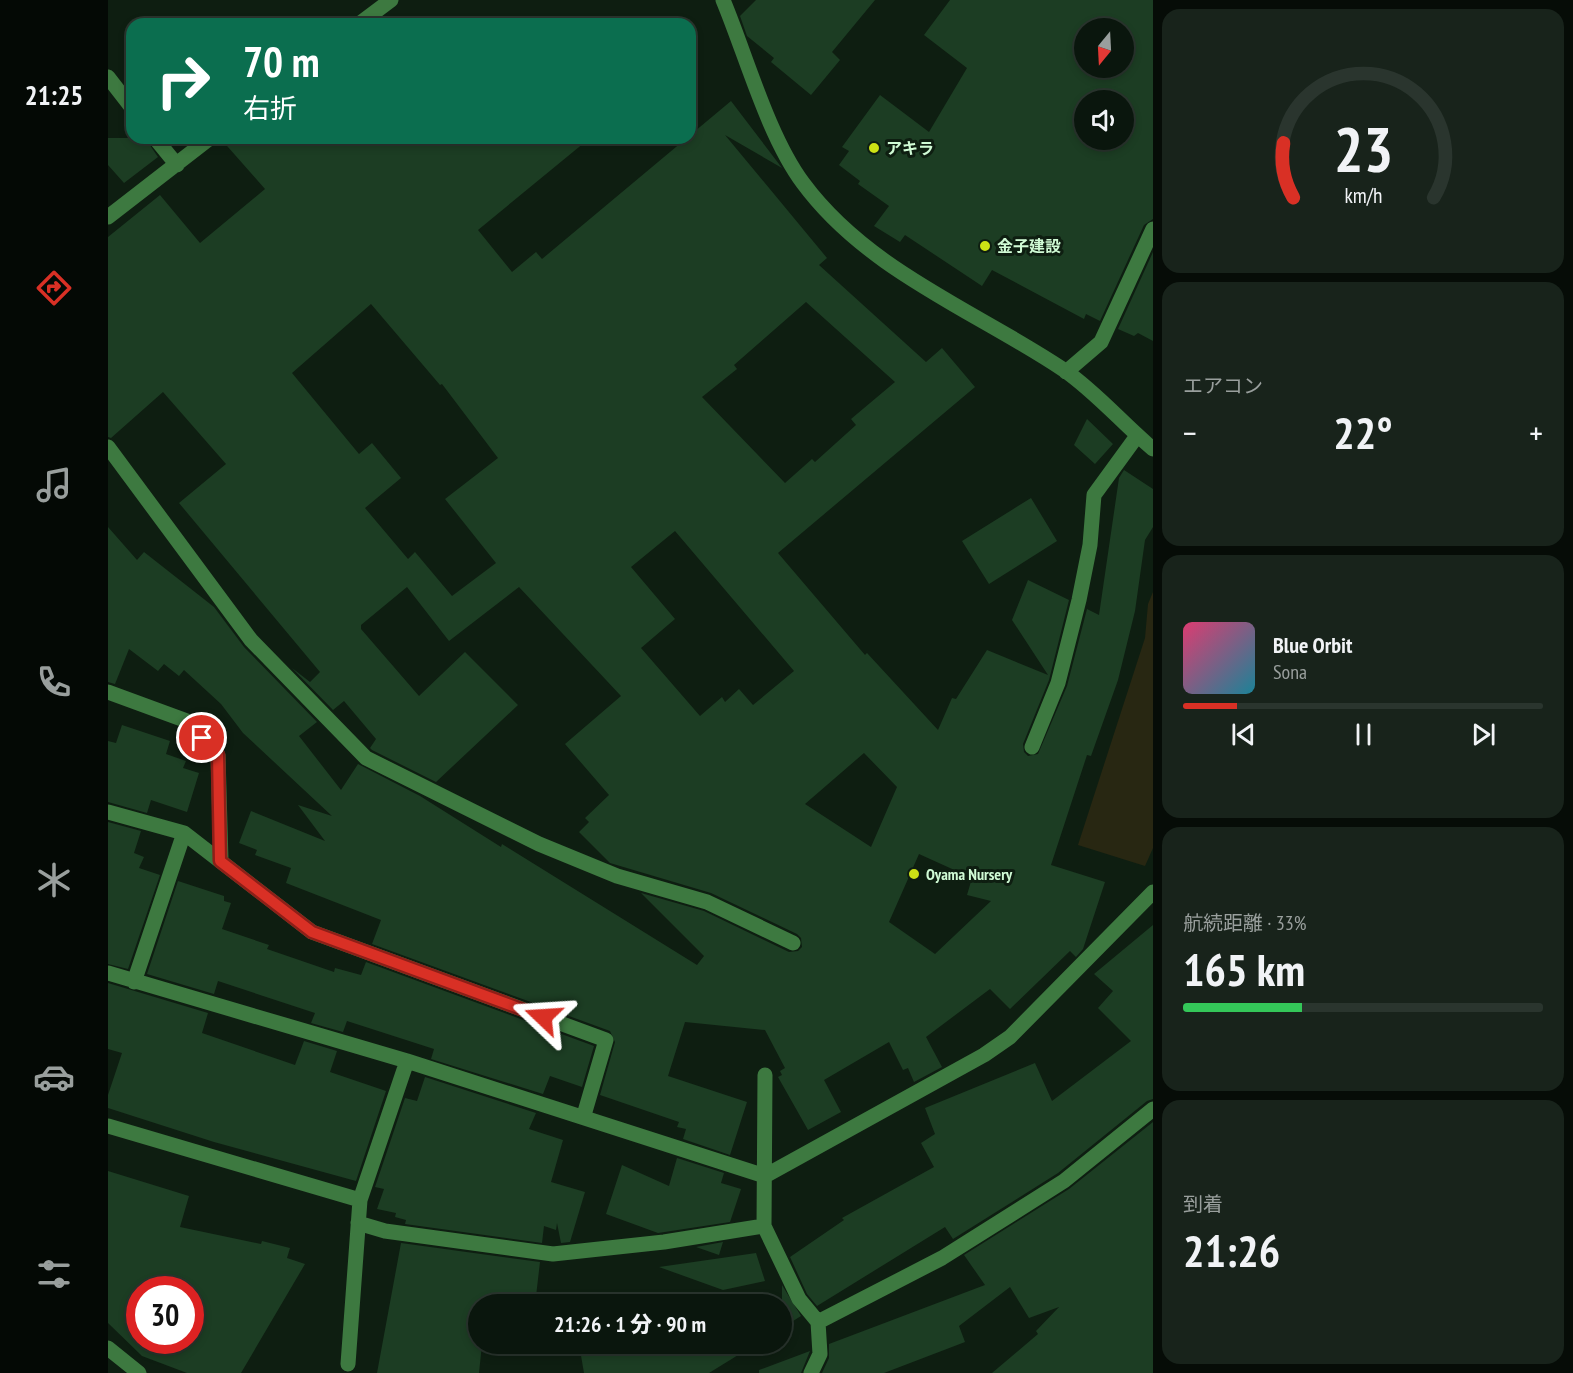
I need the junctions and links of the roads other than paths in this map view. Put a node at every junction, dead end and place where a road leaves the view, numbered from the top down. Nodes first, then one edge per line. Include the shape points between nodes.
1 (392, 0) edge
2 (723, 0) edge
3 (367, 18) edge
4 (108, 77) edge
5 (126, 100) edge
6 (160, 144) edge
7 (203, 144) edge
8 (177, 165) junction
9 (108, 217) edge
10 (1153, 229) edge
11 (1066, 372) junction
12 (1137, 436) junction
13 (108, 447) edge
14 (1153, 449) edge
15 (108, 692) edge
16 (1032, 747) dead end
17 (108, 812) edge
18 (184, 833) junction
19 (220, 861) junction
20 (1153, 892) edge
21 (793, 943) dead end
22 (108, 973) edge
23 (134, 982) junction
24 (407, 1060) junction
25 (765, 1075) dead end
26 (1153, 1109) edge
27 (584, 1115) junction
28 (108, 1126) edge
29 (765, 1176) junction
30 (360, 1200) junction
31 (358, 1223) junction
32 (764, 1226) junction
33 (818, 1322) junction
34 (108, 1348) edge
35 (348, 1364) dead end
36 (139, 1373) edge
37 (811, 1373) edge

1 - 3 street
2 - 11 street via 792,167 836,221 869,252
4 - 5 street
6 - 8 street
7 - 8 street
8 - 9 street
10 - 11 street via 1101,342
11 - 12 street
12 - 14 street
12 - 16 street via 1094,495 1090,545 1079,600 1058,683
13 - 21 street via 251,640 366,758 539,844 617,876 707,902
15 - 19 street via 187,721 218,755
17 - 18 street
18 - 19 street
18 - 23 street
19 - 27 street via 312,932 606,1040
20 - 29 street via 1010,1036 984,1056
22 - 23 street
23 - 24 street
24 - 27 street
24 - 30 street
25 - 29 street
26 - 33 street via 1064,1181 942,1258
27 - 29 street
28 - 30 street
29 - 32 street
30 - 31 street
31 - 32 street via 385,1231 553,1254
31 - 35 street
32 - 33 street via 799,1299
33 - 37 street via 820,1354
34 - 36 street

